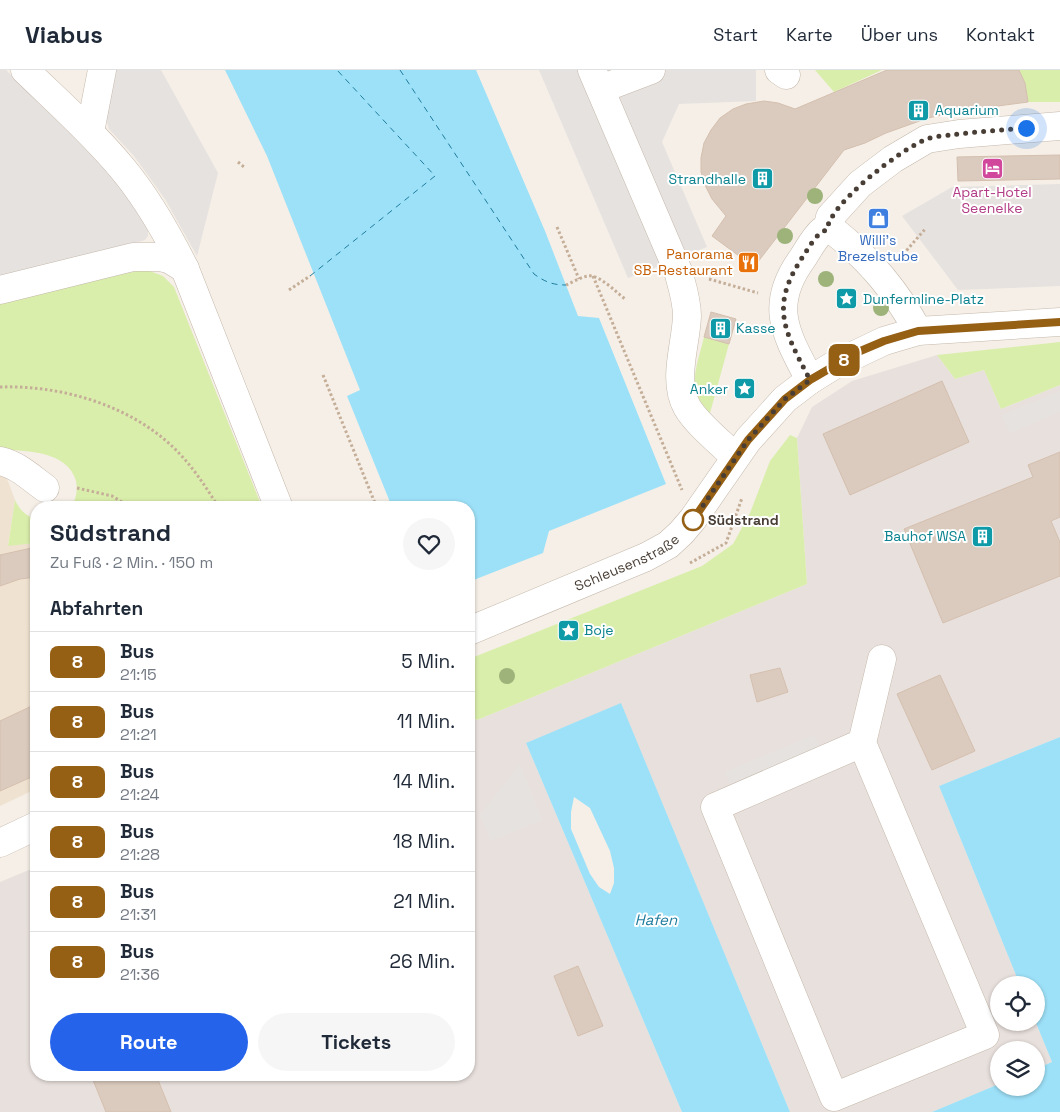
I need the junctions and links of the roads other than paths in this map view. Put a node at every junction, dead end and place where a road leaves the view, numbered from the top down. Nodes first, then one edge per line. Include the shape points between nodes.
1 (25, 70) edge
2 (102, 70) edge
3 (652, 70) edge
4 (597, 80) edge
5 (1060, 126) edge
6 (90, 132) junction
7 (827, 230) junction
8 (185, 269) junction
9 (0, 290) edge
10 (1060, 322) edge
11 (918, 331) junction
12 (810, 380) junction
13 (735, 456) junction
14 (0, 462) edge
15 (45, 488) dead end
16 (276, 501) edge
17 (475, 628) edge
18 (882, 659) dead end
19 (862, 743) junction
20 (30, 829) edge
21 (0, 843) edge

1 - 6 street
2 - 6 street
3 - 4 street
4 - 13 street via 684,292 687,316 681,371 682,396 692,415
5 - 7 street via 927,139 860,184 830,217
6 - 8 street via 142,194
7 - 11 street via 844,239 883,277
7 - 12 street via 819,233 798,264 783,300 782,312 789,338
8 - 9 street via 169,259 133,257
8 - 16 street
10 - 11 street
11 - 12 street via 858,352
12 - 13 street, Schleusenstraße via 785,399
13 - 17 street, Schleusenstraße via 693,520 668,545
14 - 15 street via 24,472
18 - 19 street
19 - 19 street via 715,807 834,1097 985,1035
20 - 21 street

